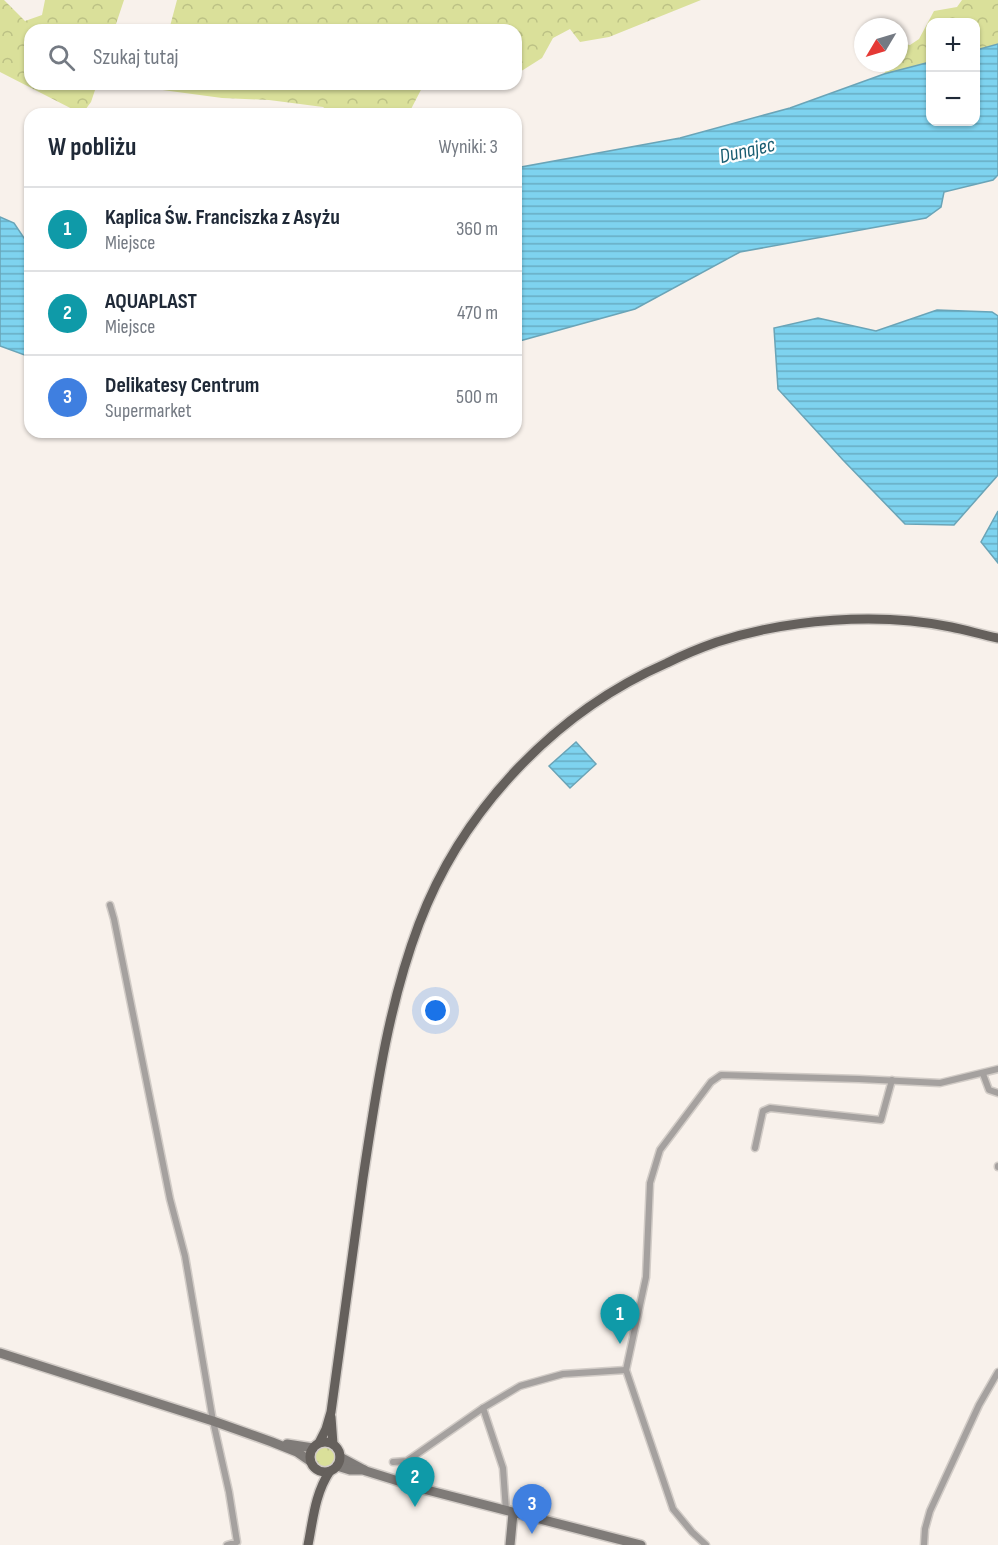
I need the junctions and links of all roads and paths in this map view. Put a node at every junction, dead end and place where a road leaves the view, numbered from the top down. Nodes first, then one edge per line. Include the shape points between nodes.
1 (998, 638) edge
2 (110, 905) dead end
3 (998, 1069) edge
4 (983, 1074) junction
5 (892, 1080) junction
6 (998, 1093) edge
7 (755, 1148) dead end
8 (0, 1353) edge
9 (626, 1370) junction
10 (998, 1372) edge
11 (483, 1408) junction
12 (331, 1412) junction
13 (213, 1420) junction
14 (272, 1442) junction
15 (333, 1444) junction
16 (316, 1446) junction
17 (393, 1462) dead end
18 (313, 1465) junction
19 (335, 1465) junction
20 (316, 1502) junction
21 (510, 1512) junction
22 (226, 1545) edge
23 (308, 1545) edge
24 (510, 1545) edge
25 (641, 1545) edge
26 (706, 1545) edge
27 (924, 1545) edge

1 - 12 main road via 910,621 862,620 793,625 717,642 654,668 604,696 552,736 498,790 467,831 436,886 419,923 394,1002 371,1124
2 - 13 street via 185,1256
3 - 4 street
4 - 5 street via 940,1083
4 - 6 street via 989,1090
5 - 7 street via 881,1120 770,1108 763,1111
5 - 9 street via 721,1075 711,1082 660,1150 650,1183 646,1277
8 - 13 street
9 - 11 street via 563,1374 520,1386
9 - 26 street via 673,1509
10 - 27 street via 930,1511
11 - 17 street via 407,1461
11 - 21 street via 503,1468
12 - 15 main road
12 - 16 main road
13 - 14 street
13 - 22 street via 237,1542
14 - 16 street
14 - 18 street via 297,1452
15 - 16 main road
15 - 19 main road via 339,1452
16 - 18 main road via 310,1456
18 - 19 main road via 325,1472
18 - 20 main road via 317,1474
19 - 20 main road
19 - 21 street
20 - 23 main road
21 - 24 street
21 - 25 street

